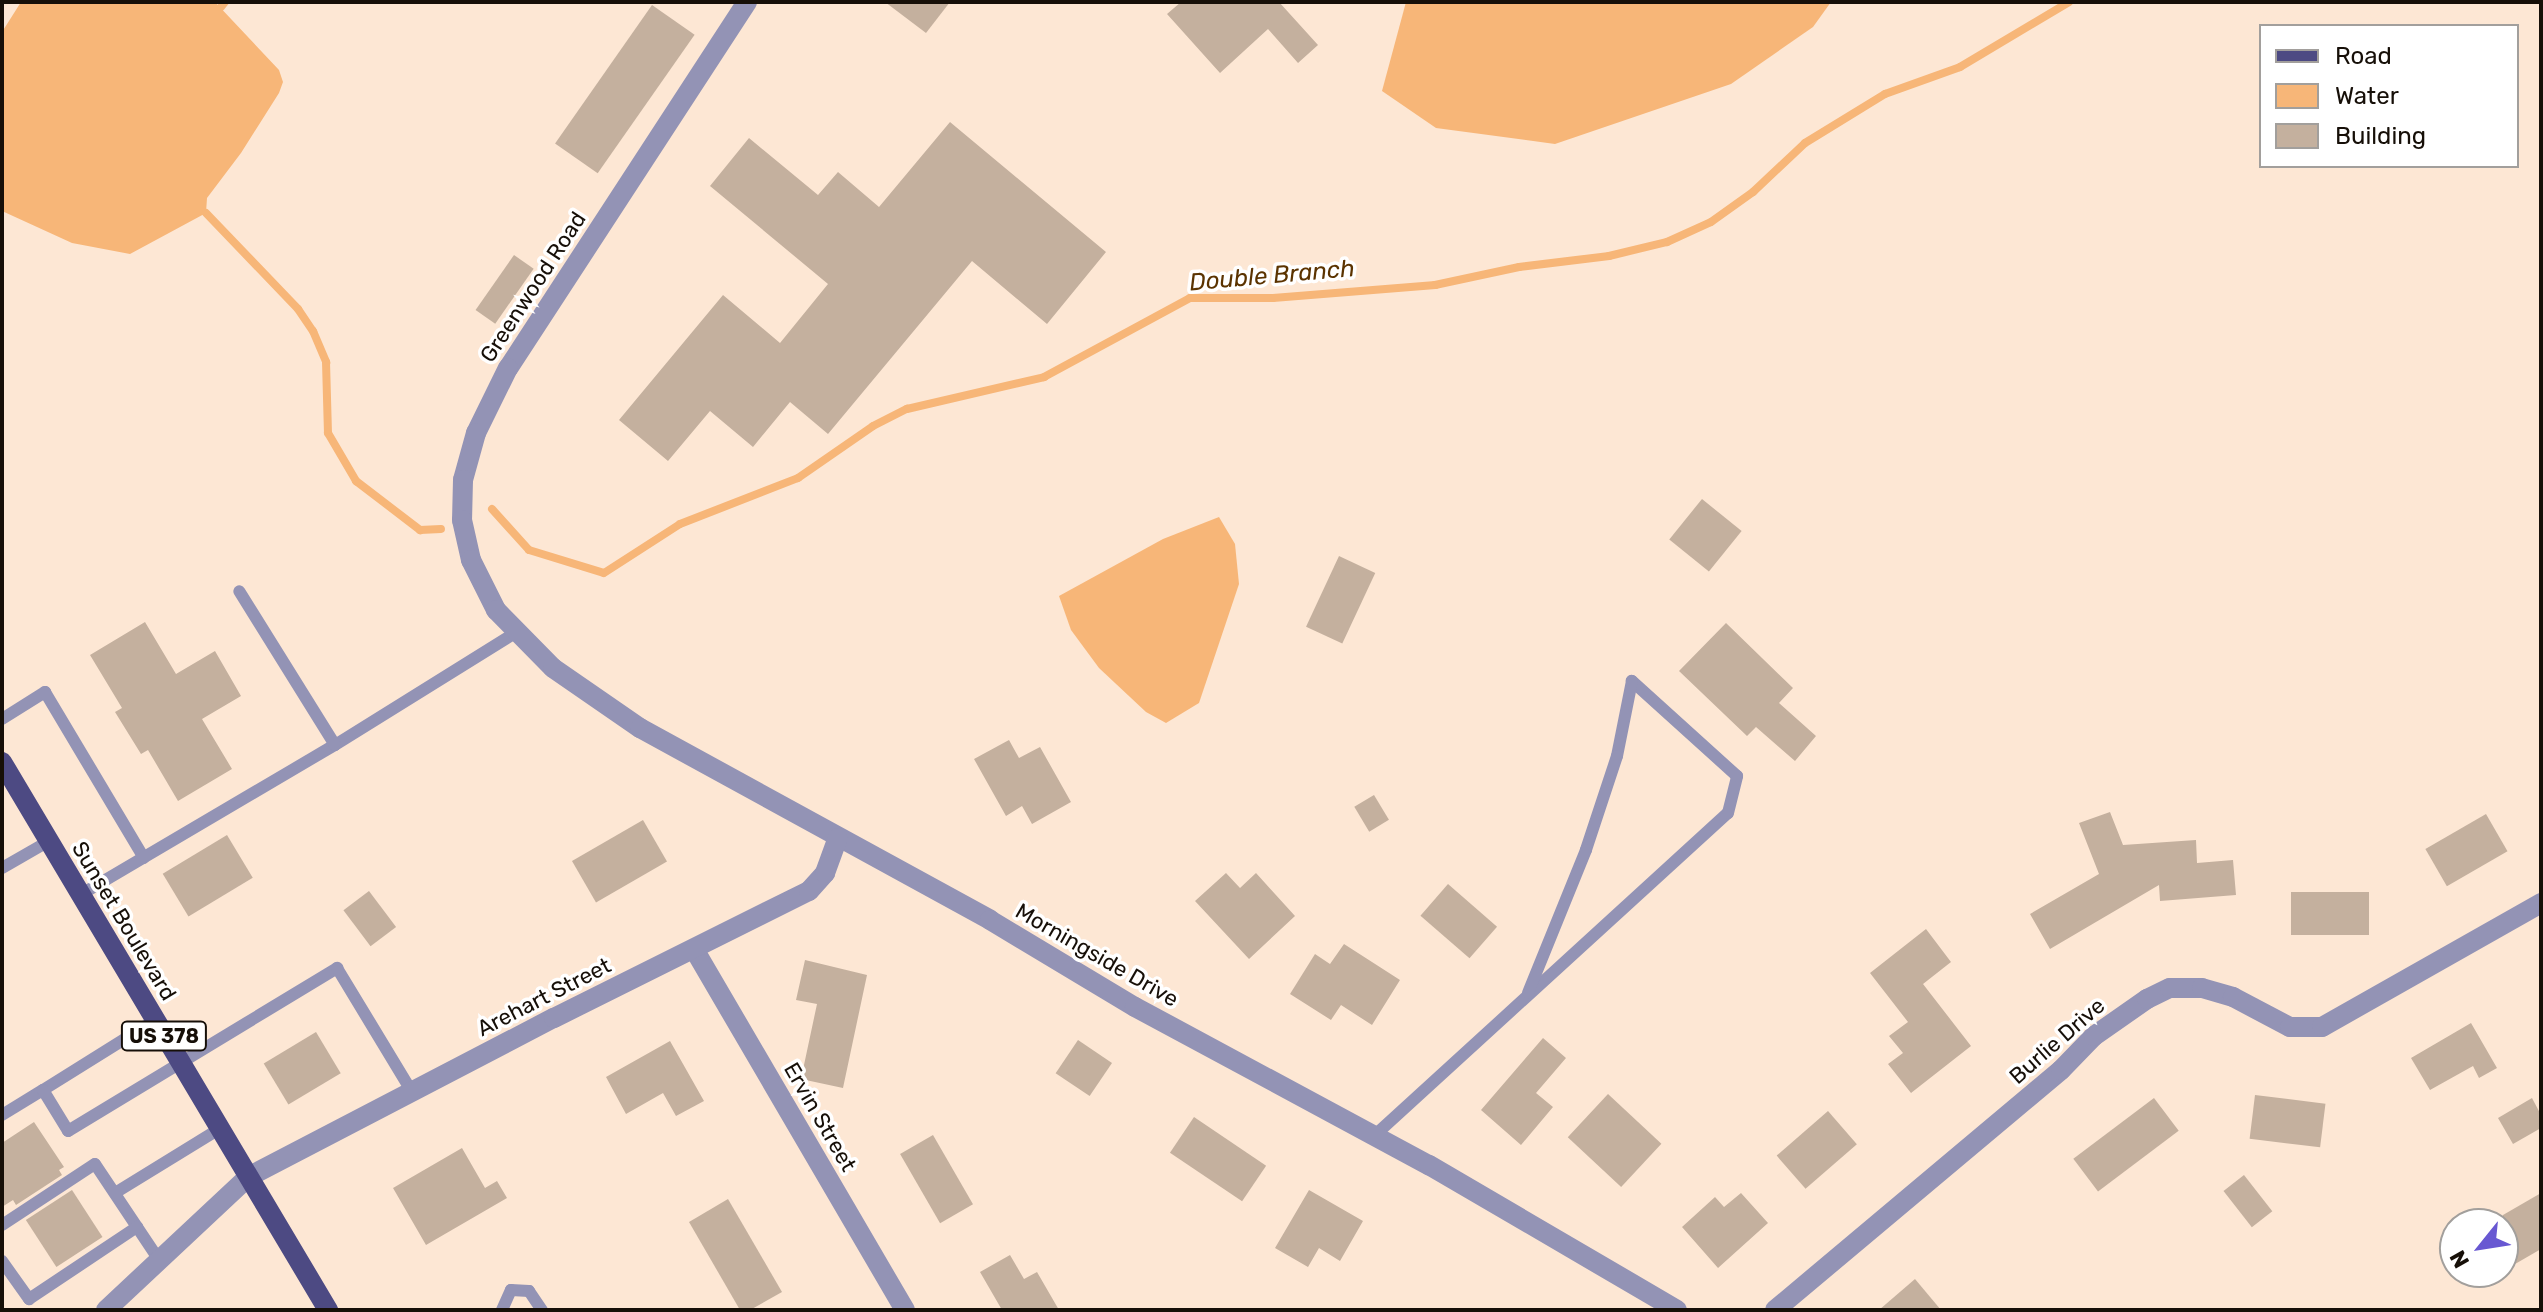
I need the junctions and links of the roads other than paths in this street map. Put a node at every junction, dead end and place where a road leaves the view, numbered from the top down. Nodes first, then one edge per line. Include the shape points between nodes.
1 (747, 2) edge
2 (239, 591) dead end
3 (510, 627) junction
4 (2, 719) edge
5 (335, 745) junction
6 (2, 762) edge
7 (838, 838) junction
8 (49, 841) junction
9 (144, 858) junction
10 (2, 868) edge
11 (80, 895) junction
12 (2541, 903) edge
13 (694, 949) junction
14 (1528, 993) junction
15 (155, 1020) junction
16 (180, 1062) junction
17 (43, 1090) junction
18 (412, 1092) junction
19 (2, 1115) edge
20 (219, 1129) junction
21 (1374, 1136) junction
22 (248, 1177) junction
23 (115, 1193) junction
24 (2, 1225) edge
25 (137, 1227) junction
26 (159, 1260) junction
27 (2, 1261) edge
28 (106, 1310) edge
29 (328, 1310) edge
30 (502, 1310) edge
31 (542, 1310) edge
32 (905, 1310) edge
33 (1677, 1310) edge
34 (1775, 1310) edge

1 - 3 street, Greenwood Road via 508,368 476,433 463,480 462,520 484,590
2 - 5 lane
3 - 5 lane
3 - 7 street, Morningside Drive via 553,668 640,728
4 - 9 lane via 45,692
5 - 9 lane
6 - 8 main road, Sunset Boulevard / US 378
7 - 13 street, Arehart Street via 825,873 809,891
7 - 21 street, Morningside Drive
8 - 10 lane
8 - 11 main road, Sunset Boulevard / US 378
9 - 11 lane
11 - 15 main road, Sunset Boulevard / US 378
12 - 34 street, Burlie Drive via 2322,1027 2290,1027 2233,997 2202,988 2170,988 2147,999 2094,1036 2061,1070
13 - 18 street, Arehart Street
13 - 32 street, Ervin Street
14 - 14 lane via 1728,813 1737,776 1632,681 1617,756 1586,850
14 - 21 lane
15 - 16 main road, Sunset Boulevard / US 378
15 - 17 lane
16 - 17 lane via 68,1131
16 - 18 lane via 337,968
16 - 20 main road, Sunset Boulevard / US 378
17 - 19 lane
18 - 22 street, Arehart Street
20 - 22 main road, Sunset Boulevard / US 378
20 - 23 lane
21 - 33 street, Morningside Drive
22 - 26 street, Arehart Street
22 - 29 main road, Sunset Boulevard / US 378
23 - 24 lane via 95,1164
23 - 25 lane
25 - 26 lane
25 - 27 lane via 29,1299
26 - 28 street, Arehart Street
30 - 31 lane via 511,1290 529,1291

